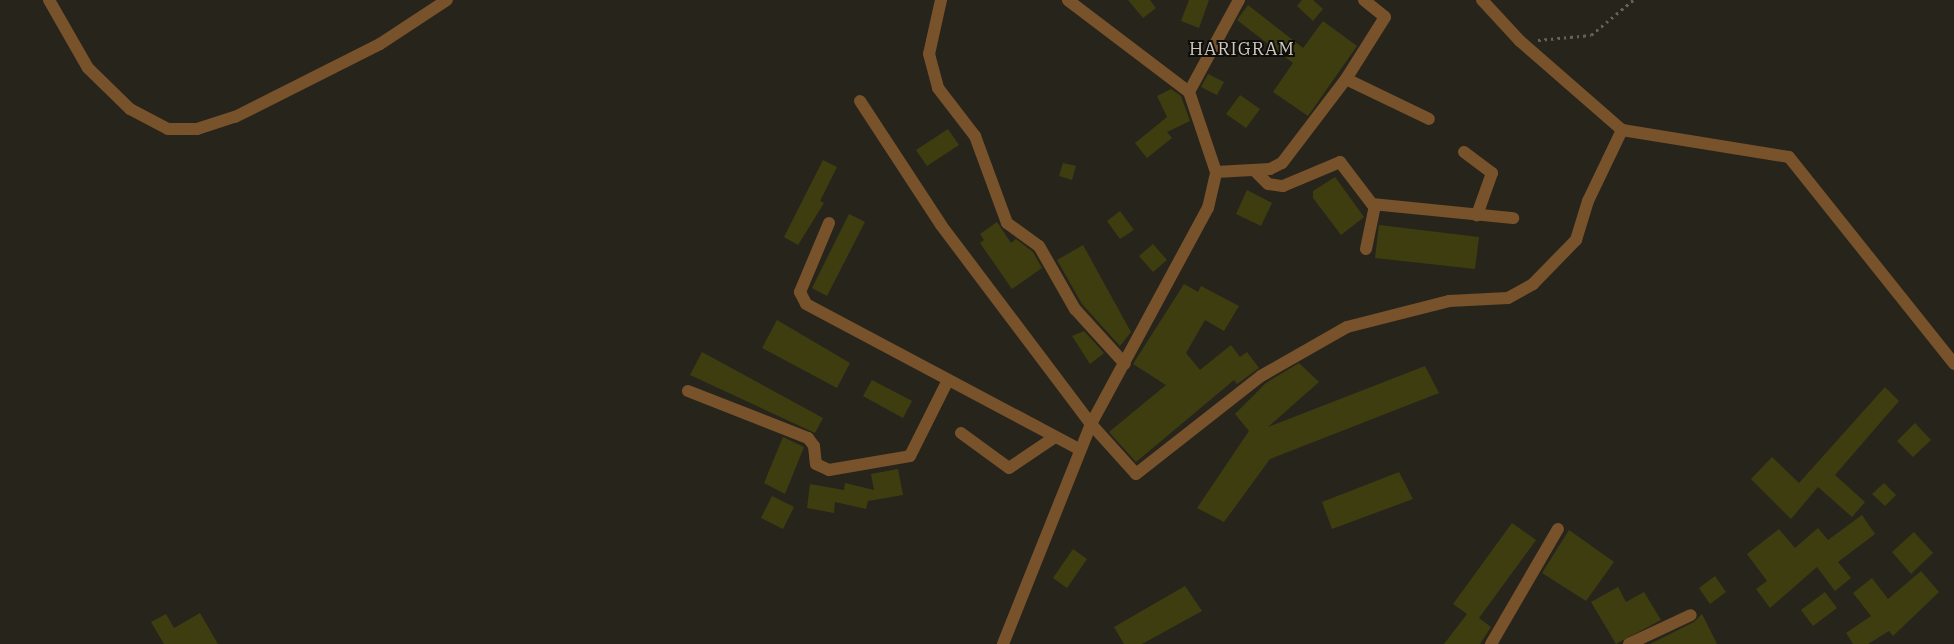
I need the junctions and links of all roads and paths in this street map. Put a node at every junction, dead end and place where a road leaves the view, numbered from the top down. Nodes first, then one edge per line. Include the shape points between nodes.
1 (49, 0) edge
2 (447, 0) edge
3 (941, 0) edge
4 (1068, 0) edge
5 (1239, 0) edge
6 (1364, 0) edge
7 (1482, 0) edge
8 (1633, 0) edge
9 (1520, 41) junction
10 (1346, 79) junction
11 (1189, 92) junction
12 (860, 101) dead end
13 (1429, 119) dead end
14 (1622, 130) junction
15 (1464, 152) dead end
16 (1254, 171) junction
17 (1216, 172) junction
18 (1375, 205) junction
19 (1477, 215) junction
20 (1512, 218) dead end
21 (829, 223) dead end
22 (1366, 249) dead end
23 (1125, 364) junction
24 (1954, 364) edge
25 (947, 382) junction
26 (688, 391) dead end
27 (1091, 424) junction
28 (962, 433) dead end
29 (1055, 437) junction
30 (1079, 449) junction
31 (1558, 528) dead end
32 (1691, 615) dead end
33 (1003, 644) edge
34 (1491, 644) edge
35 (1629, 644) edge

1 - 2 street via 88,68 130,109 168,129 197,129 235,117 380,44
3 - 23 street via 929,54 938,88 975,136 1007,223 1039,246 1075,309
4 - 11 street
5 - 11 street
6 - 10 street via 1385,17
7 - 9 street
8 - 9 path via 1591,34
9 - 14 street
10 - 13 street
10 - 16 street via 1288,157 1270,170
11 - 17 street
12 - 27 street via 941,225
14 - 24 street via 1788,157
14 - 27 street via 1591,193 1576,240 1554,266 1508,298 1450,301 1347,327 1261,376 1136,474
15 - 19 street via 1492,173
16 - 17 street
16 - 18 street via 1268,184 1283,186 1340,162
17 - 23 street via 1208,208
18 - 19 street
18 - 22 street
19 - 20 street
21 - 25 street via 800,292 802,300
23 - 27 street
25 - 26 street via 910,456 830,470 816,464 814,446 808,438
25 - 29 street
27 - 30 street
28 - 29 street via 1009,468
29 - 30 street
30 - 33 street
31 - 34 street
32 - 35 street

